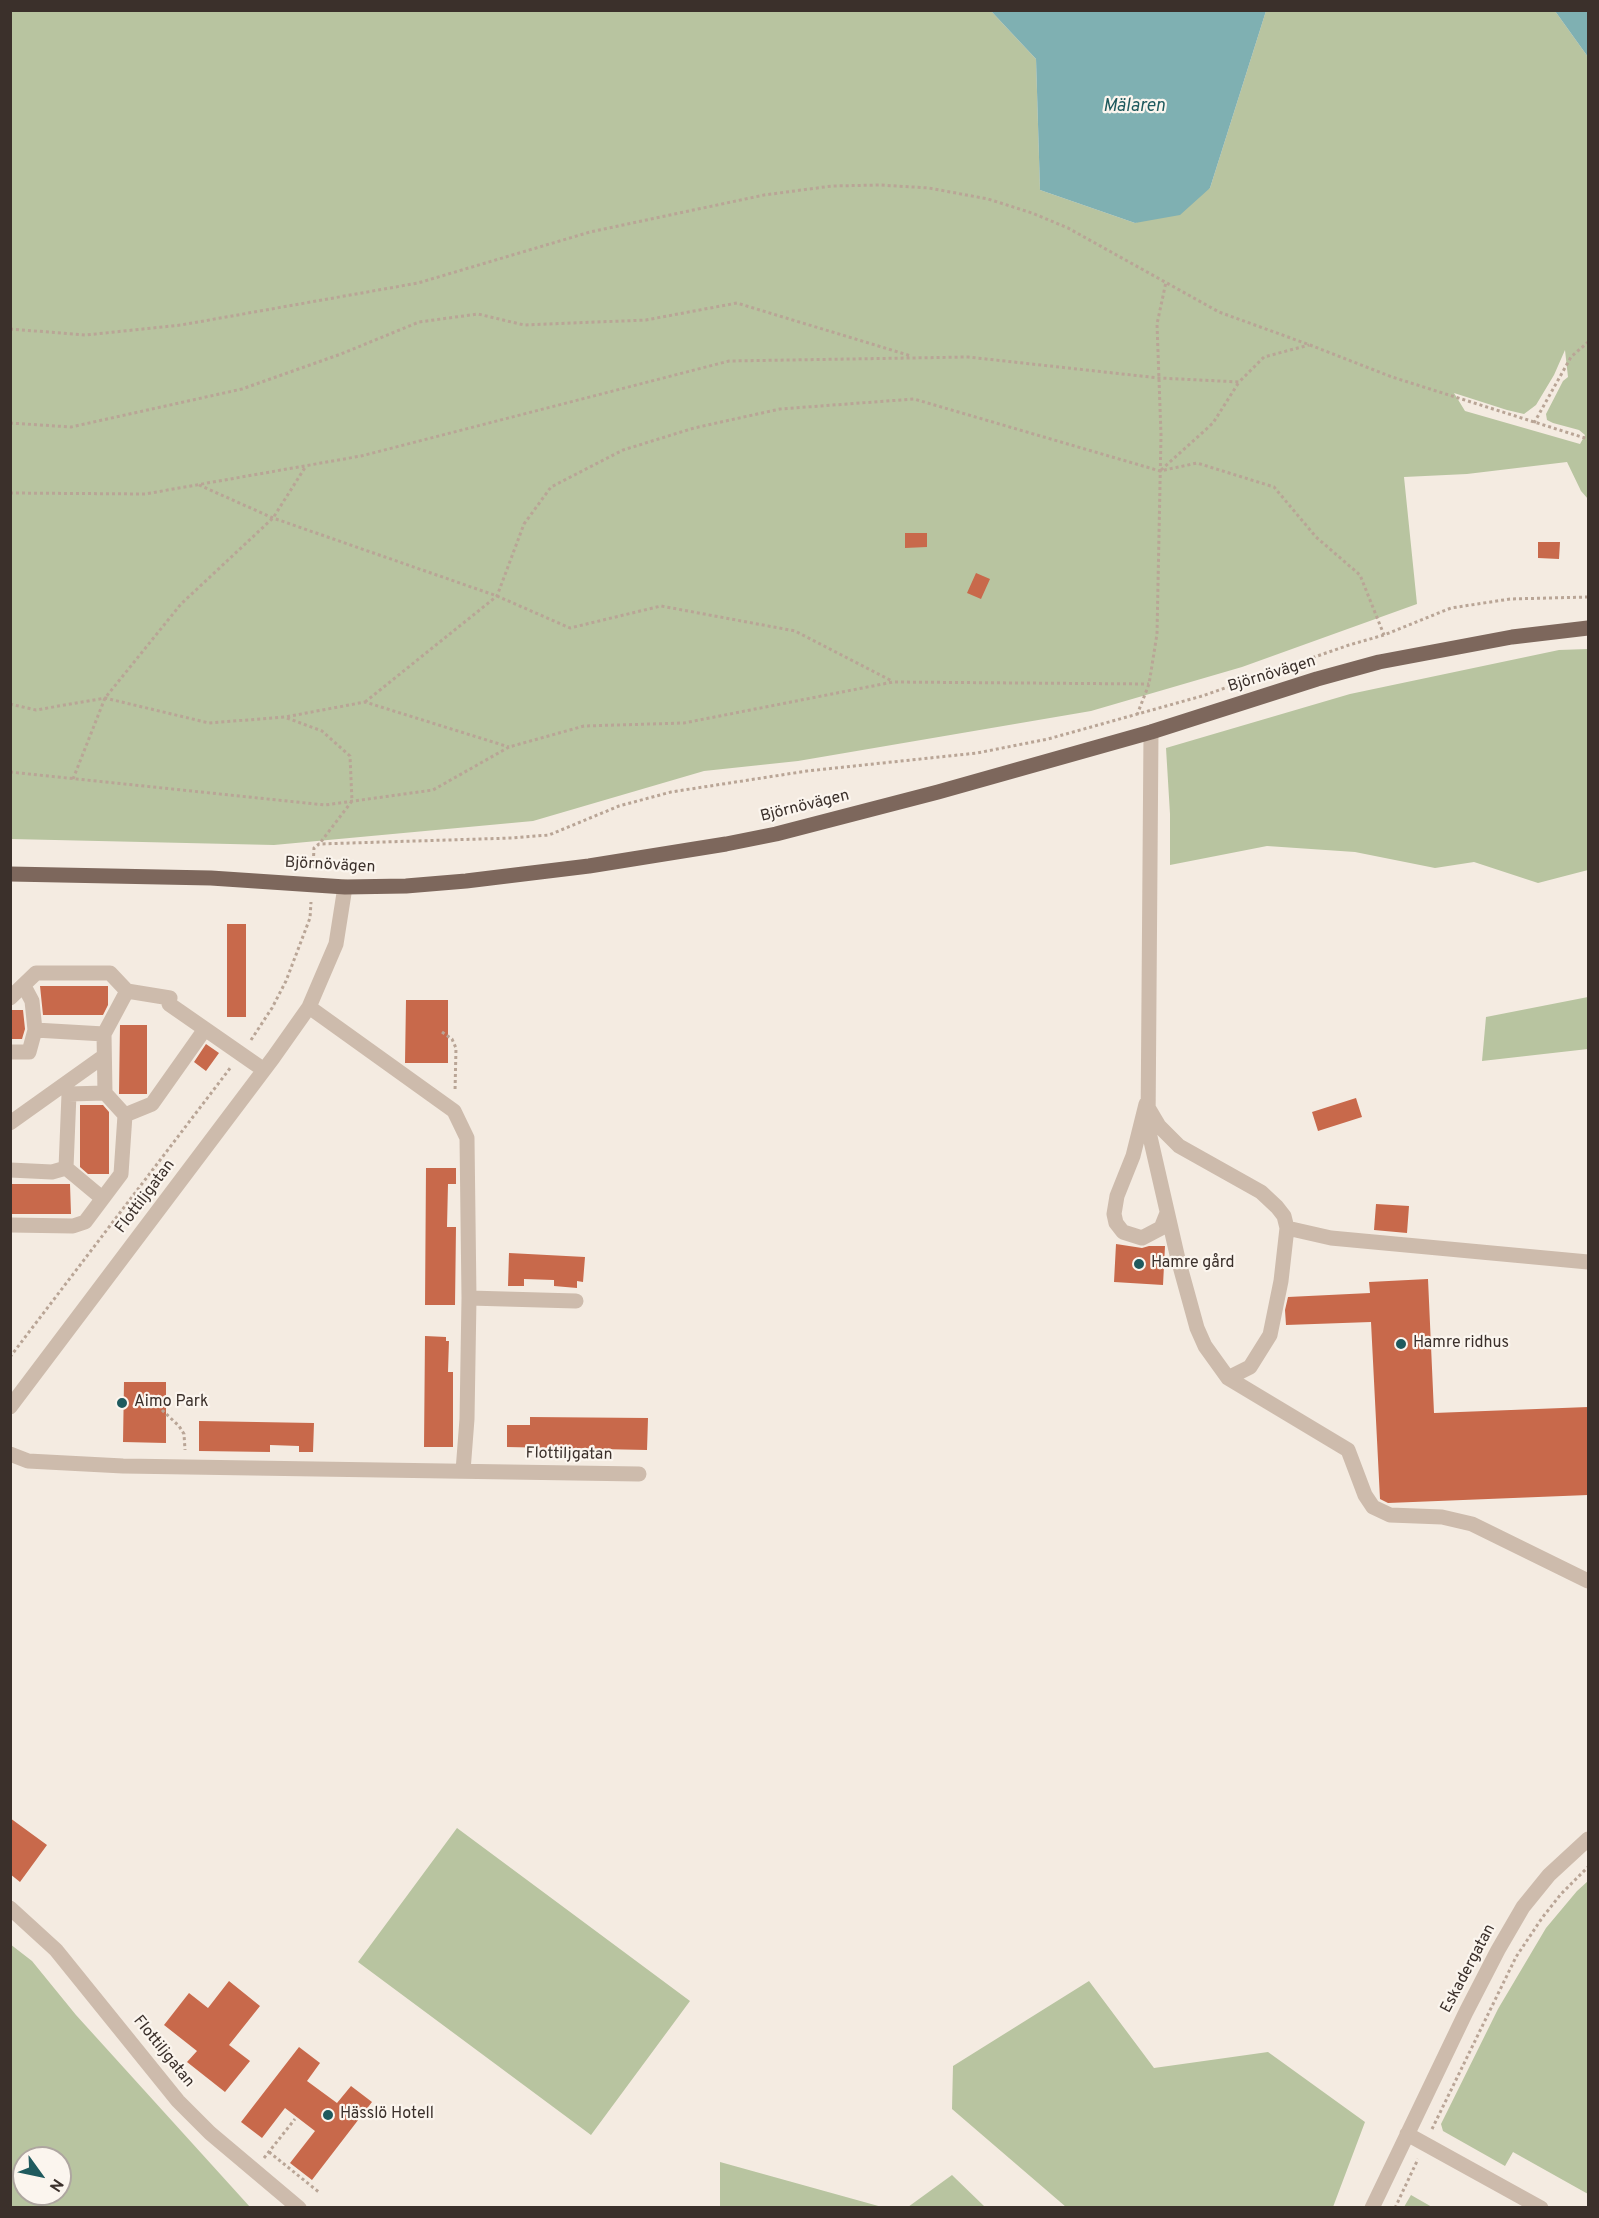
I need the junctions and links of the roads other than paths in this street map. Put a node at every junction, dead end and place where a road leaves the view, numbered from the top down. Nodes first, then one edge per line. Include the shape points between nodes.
1 (1588, 628) edge
2 (1151, 732) junction
3 (10, 874) edge
4 (345, 887) junction
5 (24, 986) junction
6 (127, 991) junction
7 (10, 998) edge
8 (309, 1007) junction
9 (205, 1029) junction
10 (35, 1030) junction
11 (104, 1034) junction
12 (10, 1052) edge
13 (104, 1056) junction
14 (264, 1070) junction
15 (66, 1090) junction
16 (105, 1093) junction
17 (1146, 1104) junction
18 (125, 1115) junction
19 (10, 1123) edge
20 (66, 1168) junction
21 (10, 1170) edge
22 (102, 1198) junction
23 (1167, 1213) junction
24 (10, 1226) edge
25 (1287, 1228) junction
26 (1588, 1262) edge
27 (469, 1298) junction
28 (576, 1301) dead end
29 (1228, 1377) junction
30 (10, 1407) edge
31 (10, 1454) edge
32 (462, 1471) junction
33 (639, 1474) dead end
34 (1588, 1581) edge
35 (1588, 1839) edge
36 (10, 1908) edge
37 (1407, 2134) junction
38 (299, 2208) edge
39 (1372, 2208) edge
40 (1541, 2208) edge

1 - 2 main road, Björnövägen via 1379,662
2 - 4 main road, Björnövägen via 938,792 726,844 466,882
2 - 17 street
3 - 4 main road, Björnövägen via 211,878
4 - 8 street, Flottiljgatan via 336,944
5 - 6 street via 36,973 110,973
5 - 7 street
5 - 10 street via 32,1001
6 - 9 street via 170,1001
6 - 11 street
8 - 14 street, Flottiljgatan
8 - 27 street via 454,1111 467,1138
9 - 14 street
9 - 18 street via 152,1104
10 - 11 street
10 - 12 street via 29,1052
11 - 13 street
13 - 15 street
13 - 16 street
14 - 30 street, Flottiljgatan
15 - 16 street
15 - 19 street
15 - 20 street
16 - 18 street
17 - 23 street
17 - 23 street via 1114,1214 1123,1232 1142,1238 1161,1228
17 - 25 street via 1159,1126 1179,1146 1261,1192 1284,1216
18 - 22 street via 121,1174
20 - 21 street via 52,1172
20 - 22 street
22 - 24 street via 85,1222 73,1226
23 - 29 street via 1197,1328
25 - 26 street via 1331,1238
25 - 29 street via 1270,1335 1250,1368
27 - 28 street
27 - 32 street
29 - 34 street via 1348,1450 1365,1495 1383,1513 1442,1517 1472,1524
31 - 32 street, Flottiljgatan via 28,1461 184,1467
32 - 33 street, Flottiljgatan
35 - 37 street, Eskadergatan via 1549,1875 1523,1907
36 - 38 street, Flottiljgatan via 56,1950 178,2101
37 - 39 street, Eskadergatan
37 - 40 street

